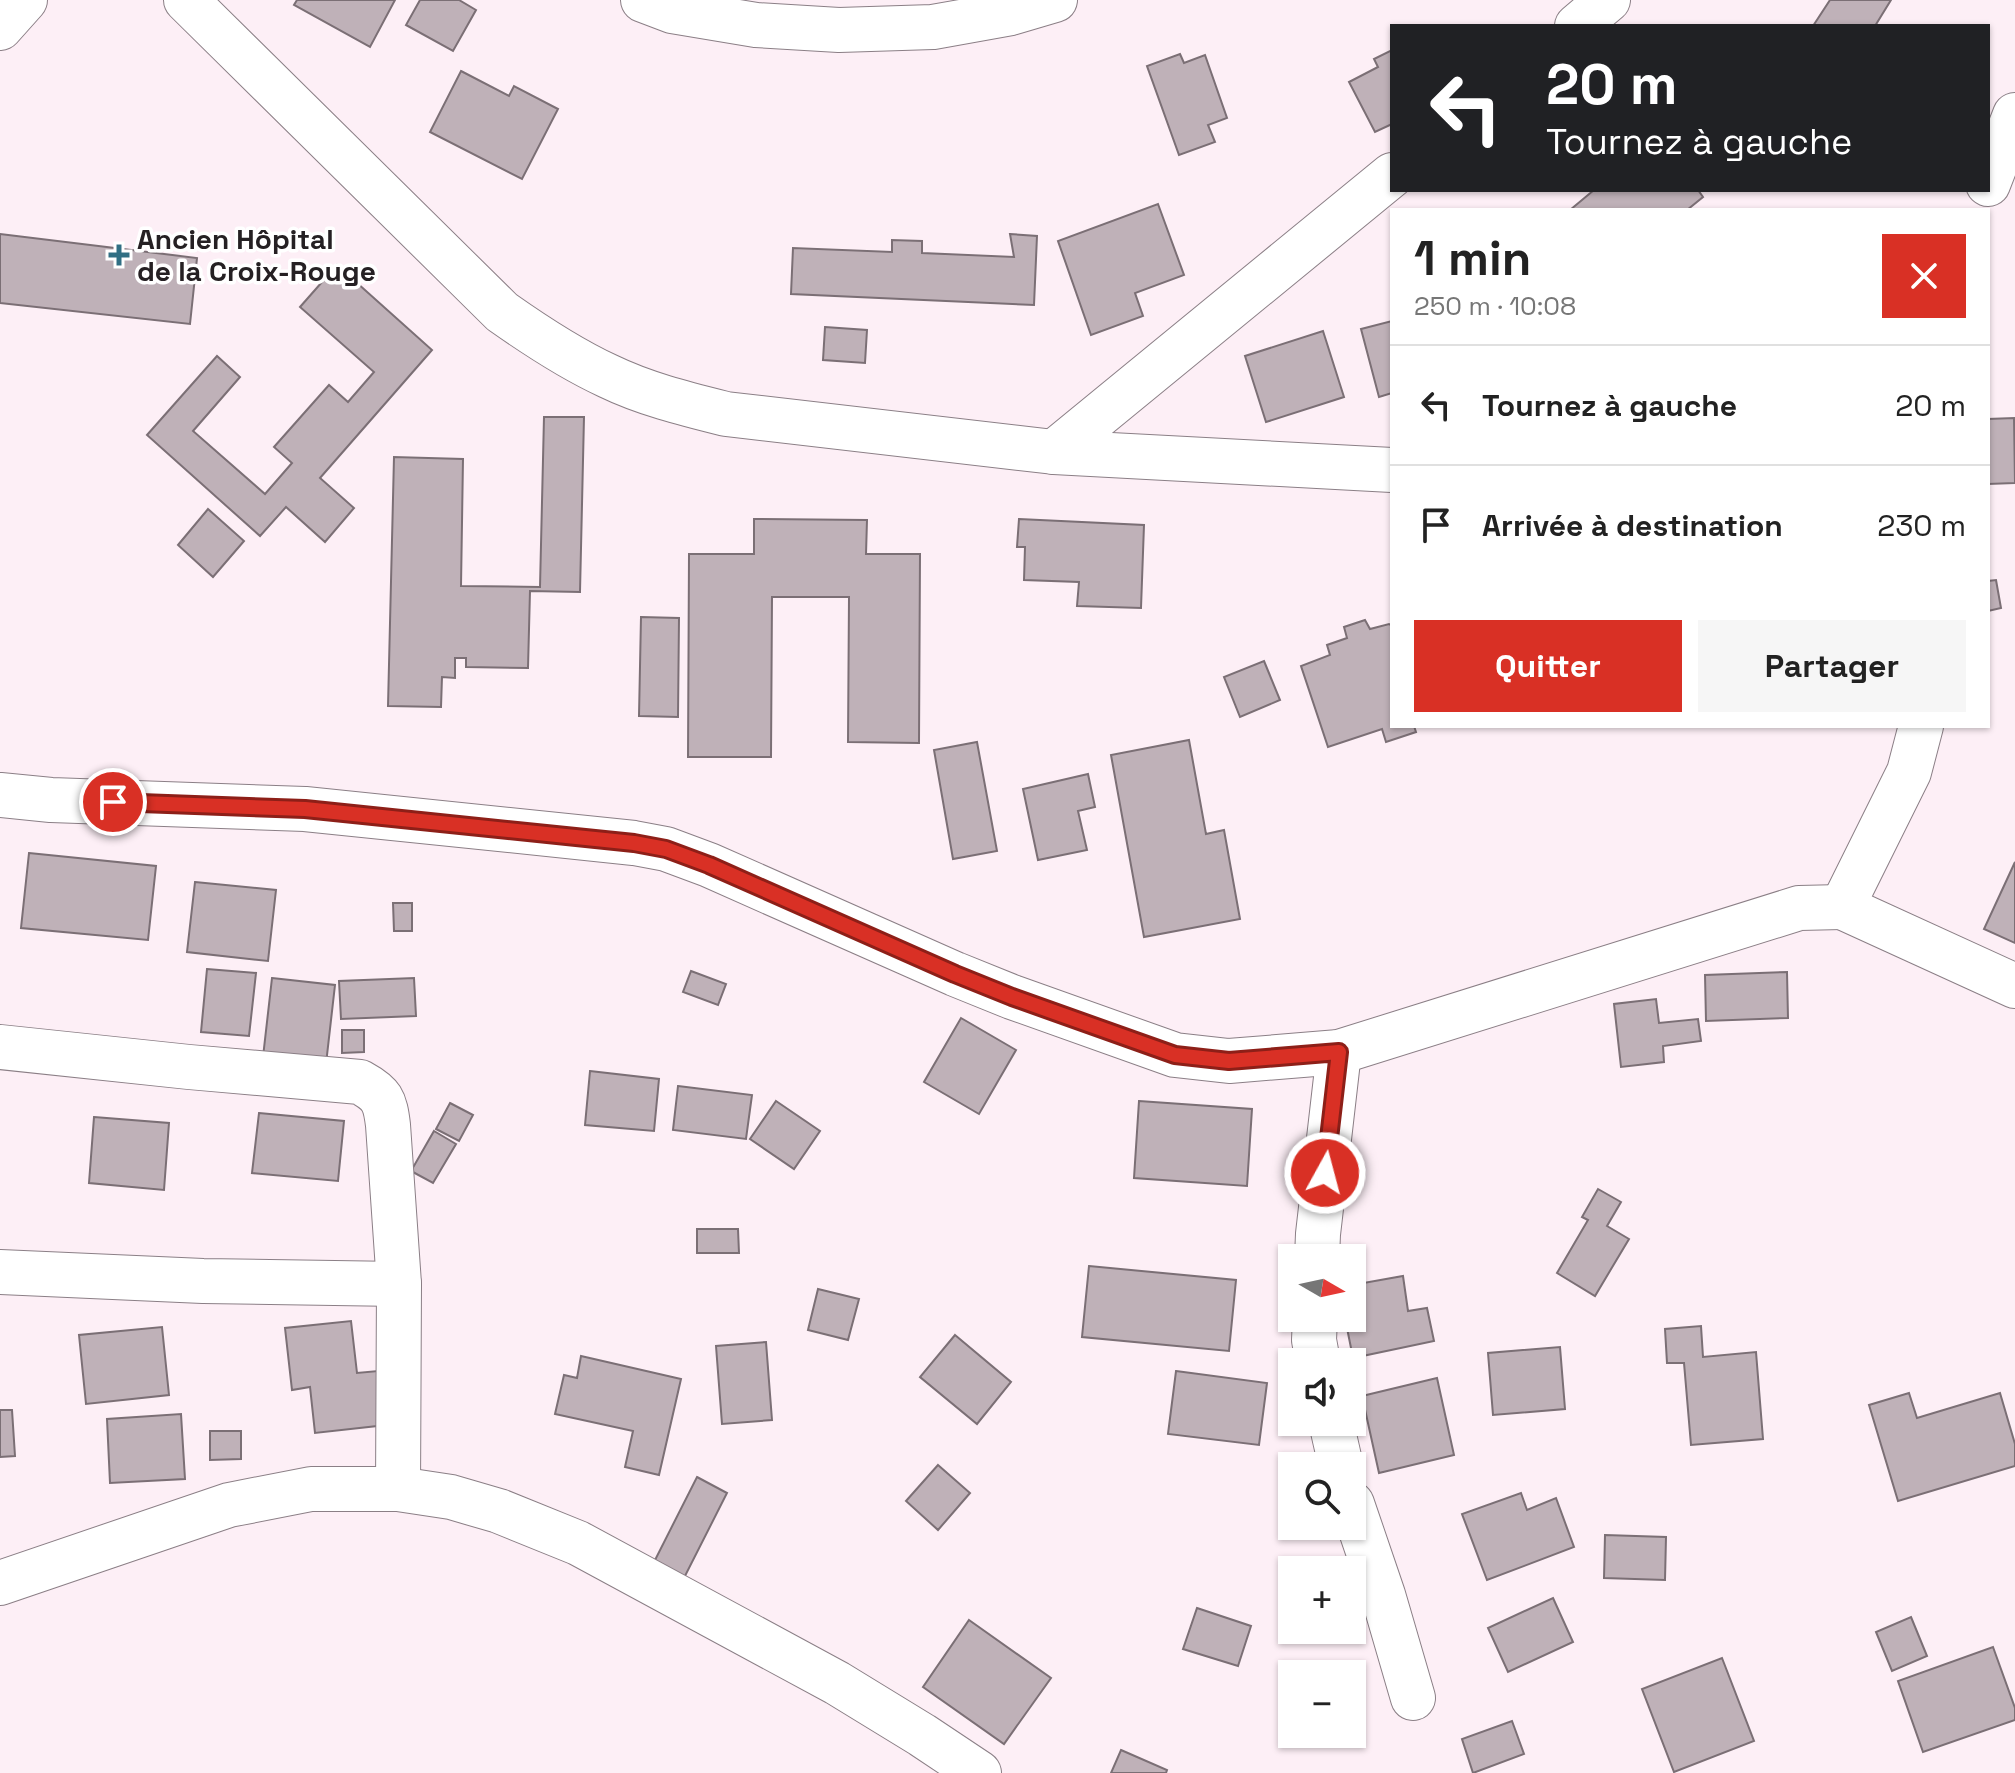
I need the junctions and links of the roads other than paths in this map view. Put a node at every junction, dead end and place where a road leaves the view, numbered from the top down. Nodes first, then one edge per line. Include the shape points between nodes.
1 (25, 0) edge
2 (186, 0) edge
3 (643, 0) edge
4 (1055, 0) edge
5 (1608, 0) edge
6 (1579, 24) edge
7 (0, 28) edge
8 (2015, 115) edge
9 (1390, 177) edge
10 (1990, 179) edge
11 (1054, 452) junction
12 (1390, 470) edge
13 (1920, 728) edge
14 (0, 795) edge
15 (1842, 907) junction
16 (2015, 986) edge
17 (0, 1047) edge
18 (1339, 1052) junction
19 (1318, 1244) edge
20 (0, 1272) edge
21 (399, 1284) junction
22 (398, 1489) junction
23 (1364, 1540) edge
24 (0, 1583) edge
25 (1413, 1698) dead end
26 (979, 1773) edge

1 - 7 street
2 - 11 street via 502,312 608,377 726,414
3 - 4 street via 672,11 756,25 839,30 933,27
5 - 6 street
8 - 10 street
9 - 11 street
11 - 12 street
13 - 15 street via 1909,772
14 - 18 street via 305,809 666,849 955,974 1175,1055 1229,1061
15 - 16 street
15 - 18 street via 1799,908
17 - 21 street via 360,1082 373,1089 385,1105 388,1125
18 - 19 street
20 - 21 street
21 - 22 street
22 - 24 street via 311,1489 229,1505
22 - 26 street via 499,1511 578,1543 837,1683
23 - 25 street

